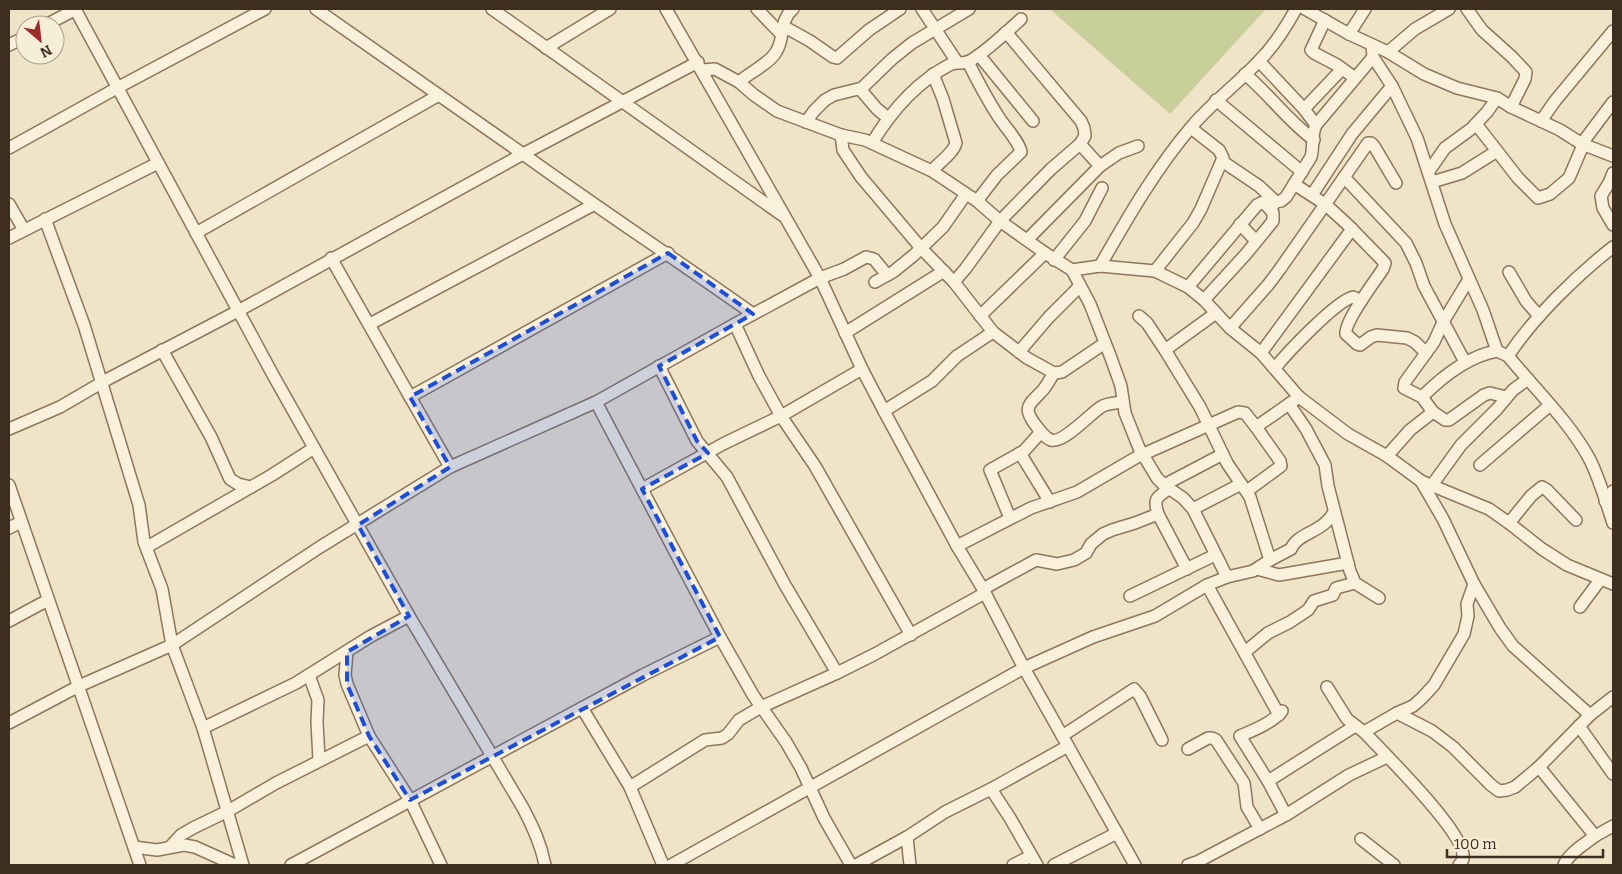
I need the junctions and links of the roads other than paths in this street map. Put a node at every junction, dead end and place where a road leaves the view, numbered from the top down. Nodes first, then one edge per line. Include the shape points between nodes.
1 (264, 9) edge
2 (316, 9) edge
3 (492, 9) edge
4 (610, 9) edge
5 (666, 9) edge
6 (757, 9) edge
7 (793, 9) edge
8 (900, 9) edge
9 (922, 9) edge
10 (969, 9) edge
11 (1296, 9) edge
12 (1305, 9) edge
13 (1365, 9) edge
14 (1449, 9) edge
15 (1468, 9) edge
16 (69, 10) edge
17 (1021, 19) dead end
18 (1325, 20) junction
19 (936, 29) junction
20 (782, 30) junction
21 (1006, 32) junction
22 (1613, 32) edge
23 (1349, 34) junction
24 (1372, 45) junction
25 (546, 48) junction
26 (1388, 52) junction
27 (979, 55) junction
28 (1373, 57) junction
29 (1259, 61) junction
30 (962, 62) junction
31 (700, 66) junction
32 (1342, 69) junction
33 (933, 74) junction
34 (1245, 74) junction
35 (1355, 78) junction
36 (739, 82) junction
37 (1392, 86) junction
38 (117, 88) junction
39 (860, 89) junction
40 (439, 95) junction
41 (1496, 98) junction
42 (1216, 100) junction
43 (622, 101) junction
44 (1613, 102) edge
45 (1511, 107) junction
46 (1304, 109) junction
47 (888, 118) junction
48 (1033, 121) dead end
49 (1541, 121) junction
50 (806, 122) junction
51 (1476, 124) junction
52 (1316, 125) junction
53 (1191, 128) junction
54 (841, 135) junction
55 (1314, 140) junction
56 (872, 143) junction
57 (1080, 144) junction
58 (1582, 144) junction
59 (1138, 146) dead end
60 (9, 148) edge
61 (1497, 151) junction
62 (523, 154) junction
63 (1613, 156) edge
64 (1222, 161) junction
65 (158, 163) junction
66 (1100, 166) junction
67 (932, 171) junction
68 (1302, 172) junction
69 (1613, 173) edge
70 (1430, 176) junction
71 (1344, 177) junction
72 (1396, 183) dead end
73 (1294, 184) junction
74 (1102, 188) dead end
75 (966, 194) junction
76 (1312, 195) junction
77 (977, 201) junction
78 (9, 204) edge
79 (1325, 204) junction
80 (594, 205) junction
81 (1273, 206) junction
82 (785, 217) junction
83 (1612, 218) edge
84 (45, 219) junction
85 (1000, 221) junction
86 (1240, 224) junction
87 (1352, 229) junction
88 (24, 230) junction
89 (196, 233) junction
90 (9, 238) edge
91 (1026, 240) junction
92 (1256, 241) junction
93 (1613, 247) edge
94 (921, 248) junction
95 (668, 253) junction
96 (1050, 256) junction
97 (331, 258) junction
98 (1100, 266) junction
99 (1072, 270) junction
100 (1155, 271) junction
101 (944, 272) junction
102 (1509, 272) dead end
103 (887, 275) junction
104 (820, 278) junction
105 (1469, 279) junction
106 (875, 282) dead end
107 (954, 282) junction
108 (1080, 286) junction
109 (1188, 287) junction
110 (1204, 300) junction
111 (1361, 301) junction
112 (238, 311) junction
113 (1216, 313) junction
114 (754, 314) junction
115 (980, 316) junction
116 (1139, 316) dead end
117 (1540, 316) junction
118 (1443, 322) junction
119 (370, 324) junction
120 (735, 324) junction
121 (1230, 328) junction
122 (845, 332) junction
123 (993, 332) junction
124 (1105, 343) junction
125 (162, 350) junction
126 (1165, 350) junction
127 (1497, 351) junction
128 (1019, 352) junction
129 (1261, 353) junction
130 (1426, 353) junction
131 (1508, 356) junction
132 (1464, 362) junction
133 (660, 366) junction
134 (1275, 368) junction
135 (862, 369) junction
136 (1054, 374) junction
137 (1528, 379) junction
138 (101, 383) junction
139 (410, 397) junction
140 (1422, 397) junction
141 (1506, 397) junction
142 (1294, 400) junction
143 (596, 402) junction
144 (1123, 402) junction
145 (1550, 406) junction
146 (884, 411) junction
147 (1433, 412) junction
148 (781, 416) junction
149 (1209, 426) junction
150 (1256, 427) junction
151 (9, 430) edge
152 (1041, 432) junction
153 (314, 448) junction
154 (708, 453) junction
155 (1020, 453) junction
156 (1143, 454) junction
157 (1223, 454) junction
158 (1386, 456) junction
159 (1480, 465) dead end
160 (450, 467) junction
161 (1426, 483) junction
162 (9, 485) edge
163 (251, 487) junction
164 (1166, 487) junction
165 (1244, 487) junction
166 (642, 489) junction
167 (1613, 491) edge
168 (1605, 501) junction
169 (1050, 502) junction
170 (1193, 509) junction
171 (1334, 512) junction
172 (1158, 514) junction
173 (1010, 518) junction
174 (1576, 520) dead end
175 (21, 522) junction
176 (1510, 522) junction
177 (1613, 523) edge
178 (358, 524) junction
179 (9, 528) edge
180 (956, 546) junction
181 (147, 547) junction
182 (1215, 555) junction
183 (1270, 560) junction
184 (1348, 563) junction
185 (1187, 568) junction
186 (1257, 569) junction
187 (1613, 573) edge
188 (1227, 577) junction
189 (1355, 582) junction
190 (1606, 582) edge
191 (1474, 584) junction
192 (1207, 585) junction
193 (984, 591) junction
194 (1130, 596) dead end
195 (1379, 598) dead end
196 (48, 600) junction
197 (1580, 608) dead end
198 (408, 616) junction
199 (9, 621) edge
200 (911, 635) junction
201 (720, 637) junction
202 (172, 645) junction
203 (347, 652) junction
204 (1245, 652) junction
205 (1024, 668) junction
206 (836, 674) junction
207 (309, 675) junction
208 (79, 686) junction
209 (1327, 687) dead end
210 (1612, 701) edge
211 (761, 707) junction
212 (582, 708) junction
213 (1397, 713) junction
214 (1590, 715) junction
215 (9, 723) edge
216 (1579, 726) junction
217 (204, 728) junction
218 (1360, 729) junction
219 (369, 736) junction
220 (1162, 740) dead end
221 (1065, 741) junction
222 (1188, 749) dead end
223 (493, 757) junction
224 (1387, 757) junction
225 (319, 760) junction
226 (1539, 767) junction
227 (1613, 774) edge
228 (1268, 780) junction
229 (630, 787) junction
230 (810, 787) junction
231 (991, 789) junction
232 (410, 800) junction
233 (228, 811) junction
234 (1286, 815) junction
235 (1613, 826) edge
236 (1260, 829) junction
237 (1117, 832) junction
238 (1595, 836) junction
239 (907, 837) junction
240 (1361, 839) dead end
241 (134, 847) junction
242 (170, 847) junction
243 (1034, 860) edge
244 (1132, 861) edge
245 (140, 865) edge
246 (235, 865) edge
247 (243, 865) edge
248 (291, 865) edge
249 (441, 865) edge
250 (545, 865) edge
251 (663, 865) edge
252 (671, 865) edge
253 (850, 865) edge
254 (856, 865) edge
255 (910, 865) edge
256 (1012, 865) edge
257 (1054, 865) edge
258 (1144, 865) edge
259 (1188, 865) edge
260 (1394, 865) edge
261 (1459, 865) edge
262 (1564, 865) edge

1 - 38 street
2 - 40 street
3 - 25 street
4 - 25 street
5 - 31 street
6 - 20 street
7 - 20 street
8 - 20 street via 837,58 810,41
9 - 19 street
10 - 19 street
11 - 29 street
12 - 18 street
13 - 23 street
14 - 26 street via 1415,29
15 - 45 street via 1482,30 1526,72
16 - 38 street
17 - 21 street
18 - 23 street
18 - 32 street via 1311,50
19 - 30 street
19 - 39 street via 912,43
20 - 36 street via 780,46 774,55
21 - 27 street
21 - 57 street via 1081,121 1085,136
22 - 49 street
23 - 24 street
24 - 26 street
24 - 28 street
25 - 43 street
26 - 41 street via 1440,82
27 - 30 street
27 - 48 street
28 - 35 street
28 - 37 street
29 - 34 street
29 - 46 street
30 - 33 street
30 - 77 street via 1021,152 997,174
31 - 36 street via 715,69
31 - 43 street
31 - 82 street
32 - 35 street
32 - 46 street
33 - 47 street via 909,93
33 - 67 street via 956,143
34 - 42 street
34 - 55 street via 1287,118
35 - 52 street
36 - 50 street via 769,106
37 - 70 street via 1417,138
37 - 76 street via 1352,134
38 - 60 street
38 - 65 street
39 - 47 street
39 - 50 street via 828,98
40 - 62 street
40 - 89 street
41 - 45 street
41 - 51 street
42 - 53 street
42 - 68 street
43 - 62 street
43 - 82 street
44 - 58 street
45 - 49 street
46 - 52 street
47 - 56 street
49 - 58 street
50 - 54 street
51 - 61 street
51 - 70 street via 1444,148
52 - 55 street
53 - 64 street via 1219,150 1223,155
53 - 98 street via 1141,194
54 - 56 street
54 - 94 street via 842,150
55 - 68 street via 1311,156
56 - 67 street
57 - 66 street
57 - 85 street
58 - 61 street via 1569,178 1550,194 1538,198
58 - 63 street
59 - 66 street via 1119,153
61 - 70 street via 1462,173
62 - 80 street
62 - 97 street
64 - 81 street via 1259,186
64 - 100 street via 1193,223
65 - 84 street
65 - 89 street
66 - 91 street
67 - 75 street
68 - 73 street
69 - 83 street via 1601,196 1603,208
70 - 105 street via 1445,224
71 - 72 street via 1370,143
71 - 79 street
71 - 118 street via 1406,243
73 - 76 street
73 - 81 street via 1286,197
74 - 96 street via 1085,221
75 - 77 street
75 - 94 street via 942,227
76 - 79 street
77 - 85 street
78 - 88 street
79 - 87 street
79 - 121 street via 1268,286
80 - 95 street
80 - 119 street
81 - 86 street via 1259,203
81 - 92 street via 1273,221
82 - 104 street
84 - 88 street
84 - 138 street via 84,325
85 - 91 street
85 - 107 street
86 - 92 street
86 - 109 street
87 - 111 street via 1385,263
87 - 129 street
88 - 90 street
89 - 112 street
91 - 96 street
92 - 110 street
93 - 117 street
94 - 101 street
94 - 103 street
95 - 114 street
95 - 139 street
96 - 99 street
96 - 115 street
97 - 112 street
97 - 119 street
98 - 99 street
98 - 100 street
99 - 108 street
100 - 109 street
101 - 107 street
101 - 122 street
102 - 117 street via 1526,301
103 - 104 street via 874,259 866,257
103 - 106 street
104 - 114 street
104 - 122 street
105 - 118 street
105 - 127 street
107 - 115 street
108 - 124 street
108 - 128 street
109 - 110 street
110 - 113 street
111 - 130 street via 1345,332 1357,344 1377,335 1407,338
111 - 134 street via 1353,297 1347,299 1318,323
112 - 125 street
112 - 153 street
113 - 121 street
113 - 126 street
114 - 120 street
115 - 123 street
116 - 126 street
117 - 131 street
118 - 130 street
118 - 132 street
119 - 139 street
120 - 133 street
120 - 148 street
121 - 129 street
122 - 135 street
123 - 128 street
123 - 146 street via 963,351 932,381
124 - 136 street
124 - 144 street via 1118,374
125 - 138 street
125 - 163 street via 211,437 230,479
126 - 149 street
127 - 131 street
127 - 132 street
128 - 136 street
129 - 134 street
130 - 140 street via 1404,386
131 - 137 street
132 - 140 street
133 - 143 street
133 - 154 street via 697,440
134 - 142 street
135 - 146 street
135 - 148 street
136 - 152 street via 1030,401 1027,409 1028,416
137 - 141 street
137 - 145 street
138 - 151 street via 60,407
138 - 181 street via 139,505
139 - 160 street
140 - 147 street
141 - 147 street via 1490,393 1484,395 1447,420
141 - 161 street
142 - 150 street
142 - 158 street
142 - 171 street via 1325,465
143 - 160 street
143 - 166 street
144 - 152 street via 1102,406 1056,440
144 - 156 street
145 - 159 street
145 - 168 street via 1590,460
146 - 180 street
147 - 158 street via 1410,430
148 - 154 street
148 - 200 street via 815,466
149 - 150 street via 1240,411
149 - 156 street
149 - 157 street
150 - 165 street via 1281,466
152 - 155 street
153 - 163 street
153 - 178 street
154 - 166 street
154 - 206 street via 727,477
155 - 169 street
155 - 173 street via 990,471
156 - 164 street
156 - 169 street via 1077,492
157 - 164 street
157 - 165 street
158 - 161 street
160 - 178 street
161 - 176 street via 1489,509
161 - 191 street
162 - 175 street
163 - 181 street
164 - 170 street
164 - 172 street via 1155,504
165 - 170 street
165 - 183 street via 1256,512
166 - 201 street
167 - 168 street
168 - 177 street
169 - 173 street
170 - 182 street
171 - 183 street via 1326,524
171 - 184 street
172 - 185 street
172 - 193 street via 1104,534 1086,553 1074,560 1057,564 1036,560
173 - 180 street
174 - 176 street via 1542,487
175 - 179 street
175 - 196 street
176 - 190 street via 1567,565
178 - 198 street
178 - 202 street
180 - 193 street
181 - 202 street via 162,589
182 - 185 street
182 - 188 street
183 - 186 street
184 - 186 street via 1279,575
184 - 189 street
185 - 194 street
186 - 188 street
187 - 190 street
188 - 192 street
189 - 195 street
189 - 204 street via 1336,588 1333,595 1314,601 1308,610 1268,633
190 - 197 street
191 - 213 street via 1467,604 1464,634 1434,685 1413,706
191 - 214 street via 1513,646
192 - 204 street
192 - 205 street via 1155,616 1093,637
193 - 200 street
193 - 205 street
196 - 199 street
196 - 208 street
198 - 203 street
198 - 223 street
200 - 206 street
201 - 211 street
201 - 212 street
202 - 208 street
202 - 217 street
203 - 207 street
203 - 219 street via 347,684
204 - 228 street via 1281,713 1240,736
205 - 221 street
205 - 230 street
206 - 211 street
207 - 217 street
207 - 225 street via 318,700
208 - 215 street
208 - 241 street
209 - 218 street via 1342,712
210 - 214 street
211 - 229 street via 736,722 722,738 705,740
211 - 230 street via 786,742
212 - 223 street
212 - 229 street
213 - 218 street
213 - 226 street via 1432,731 1499,790 1515,787
214 - 216 street
216 - 226 street
216 - 227 street
217 - 233 street
218 - 224 street
218 - 228 street
219 - 225 street
219 - 232 street
220 - 221 street via 1134,689
221 - 231 street
221 - 237 street
222 - 236 street via 1208,738 1216,740 1244,783 1247,807
223 - 232 street
223 - 250 street via 535,830
224 - 234 street via 1349,775
224 - 261 street via 1459,841 1464,854
225 - 233 street
226 - 238 street
228 - 234 street
229 - 251 street
230 - 252 street
230 - 253 street
231 - 239 street
231 - 243 street
232 - 248 street
232 - 249 street
233 - 242 street via 181,835
233 - 247 street
234 - 236 street
235 - 238 street
236 - 259 street
237 - 244 street
237 - 257 street
238 - 262 street
239 - 254 street
239 - 255 street
240 - 260 street
241 - 242 street via 157,850
241 - 245 street
242 - 246 street via 195,847
243 - 256 street
244 - 258 street

